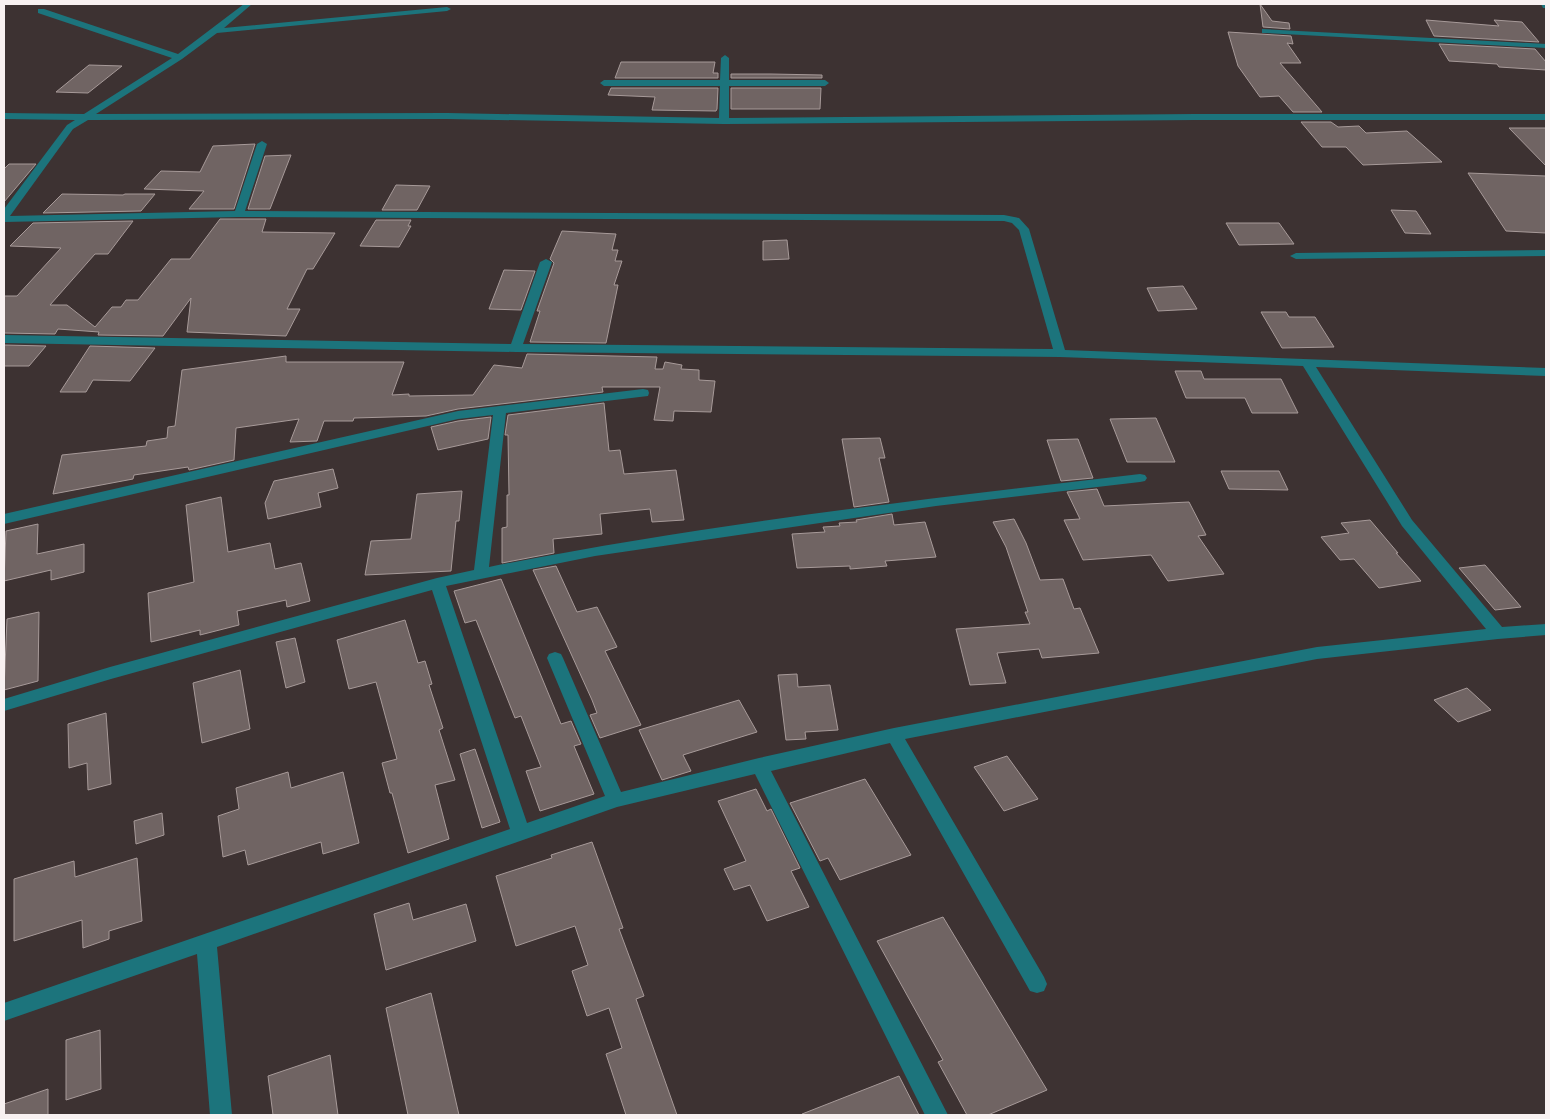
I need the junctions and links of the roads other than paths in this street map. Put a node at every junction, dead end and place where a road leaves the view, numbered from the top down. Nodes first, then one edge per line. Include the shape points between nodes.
1 (248, 4) edge
2 (447, 9) dead end
3 (41, 11) dead end
4 (1265, 30) dead end
5 (215, 31) junction
6 (1546, 46) edge
7 (179, 57) junction
8 (726, 58) dead end
9 (604, 83) dead end
10 (825, 83) dead end
11 (726, 84) junction
12 (4, 116) edge
13 (85, 117) junction
14 (1546, 118) edge
15 (724, 121) junction
16 (262, 144) dead end
17 (239, 214) junction
18 (4, 218) edge
19 (1546, 253) edge
20 (1296, 256) dead end
21 (546, 262) dead end
22 (4, 339) edge
23 (516, 348) junction
24 (1060, 353) junction
25 (1307, 363) junction
26 (1546, 372) edge
27 (643, 393) dead end
28 (500, 410) junction
29 (1140, 478) dead end
30 (4, 519) edge
31 (482, 574) junction
32 (437, 583) junction
33 (1546, 630) edge
34 (1498, 633) junction
35 (555, 658) dead end
36 (4, 706) edge
37 (894, 735) junction
38 (759, 765) junction
39 (616, 800) junction
40 (521, 834) junction
41 (206, 941) junction
42 (1036, 984) dead end
43 (4, 1012) edge
44 (221, 1115) edge
45 (937, 1115) edge

1 - 5 street
2 - 5 street
3 - 7 street
4 - 6 street
5 - 7 street
7 - 13 street
8 - 11 street
9 - 11 street
10 - 11 street
11 - 15 street
12 - 13 street
13 - 15 street via 447,116
13 - 18 street via 70,127
14 - 15 street
16 - 17 street
17 - 18 street
17 - 24 street via 1004,218 1015,220 1024,228
19 - 20 street
21 - 23 street
22 - 23 street
23 - 24 street
24 - 25 street
25 - 26 street
25 - 34 street via 1408,523
27 - 28 street
28 - 30 street via 458,415
28 - 31 street
29 - 31 street via 926,503 595,551
31 - 32 street
32 - 36 street via 110,673
32 - 40 street
33 - 34 street
34 - 37 street via 1317,653
35 - 39 street
37 - 38 street
37 - 42 street
38 - 39 street
38 - 45 street
39 - 40 street
40 - 41 street
41 - 43 street
41 - 44 street

